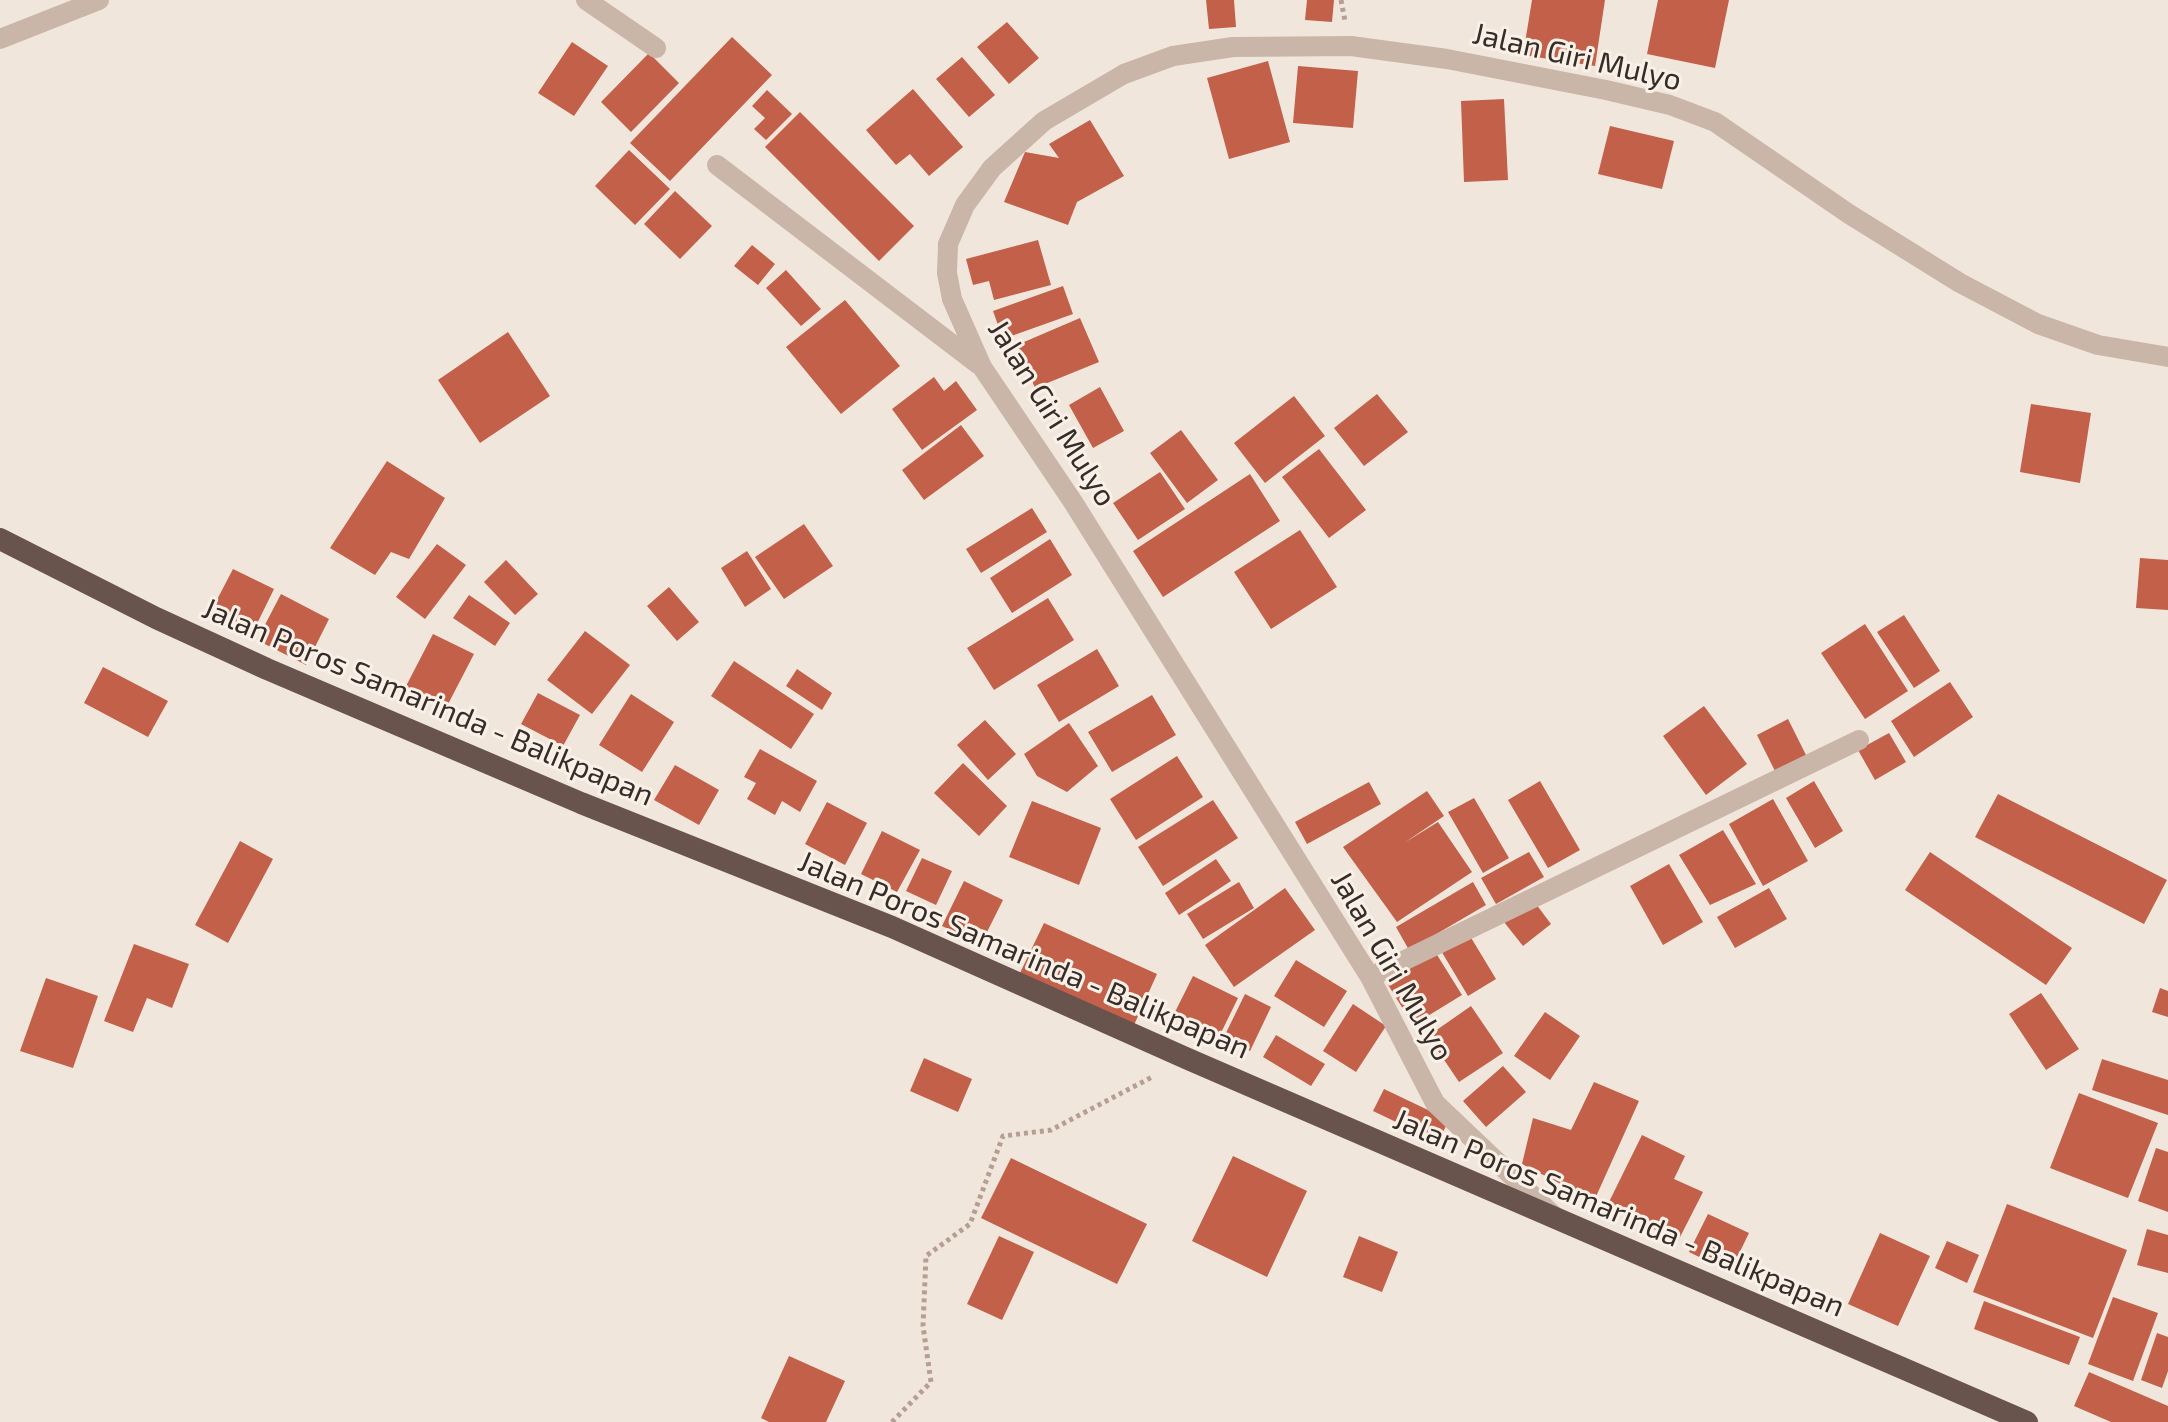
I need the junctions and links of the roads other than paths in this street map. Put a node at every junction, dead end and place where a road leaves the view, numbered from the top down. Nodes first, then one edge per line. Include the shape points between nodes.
1 (99, 0) edge
2 (586, 0) edge
3 (0, 39) edge
4 (656, 48) dead end
5 (717, 165) dead end
6 (2168, 357) edge
7 (982, 367) junction
8 (0, 539) edge
9 (1859, 740) dead end
10 (1370, 977) junction
11 (1554, 1217) junction
12 (2027, 1422) edge

1 - 3 street
2 - 4 street
5 - 7 street
6 - 7 street, Jalan Giri Mulyo via 2098,345 2038,324 1849,214 1715,122 1670,105 1447,59 1351,46 1292,45 1173,56 1124,74 1044,121 992,168 965,205 948,244 952,299
7 - 10 street, Jalan Giri Mulyo via 1073,502
8 - 11 highway, Jalan Poros Samarinda - Balikpapan via 267,669 581,803 892,927
9 - 10 street
10 - 11 street, Jalan Giri Mulyo via 1435,1103
11 - 12 highway, Jalan Poros Samarinda - Balikpapan

